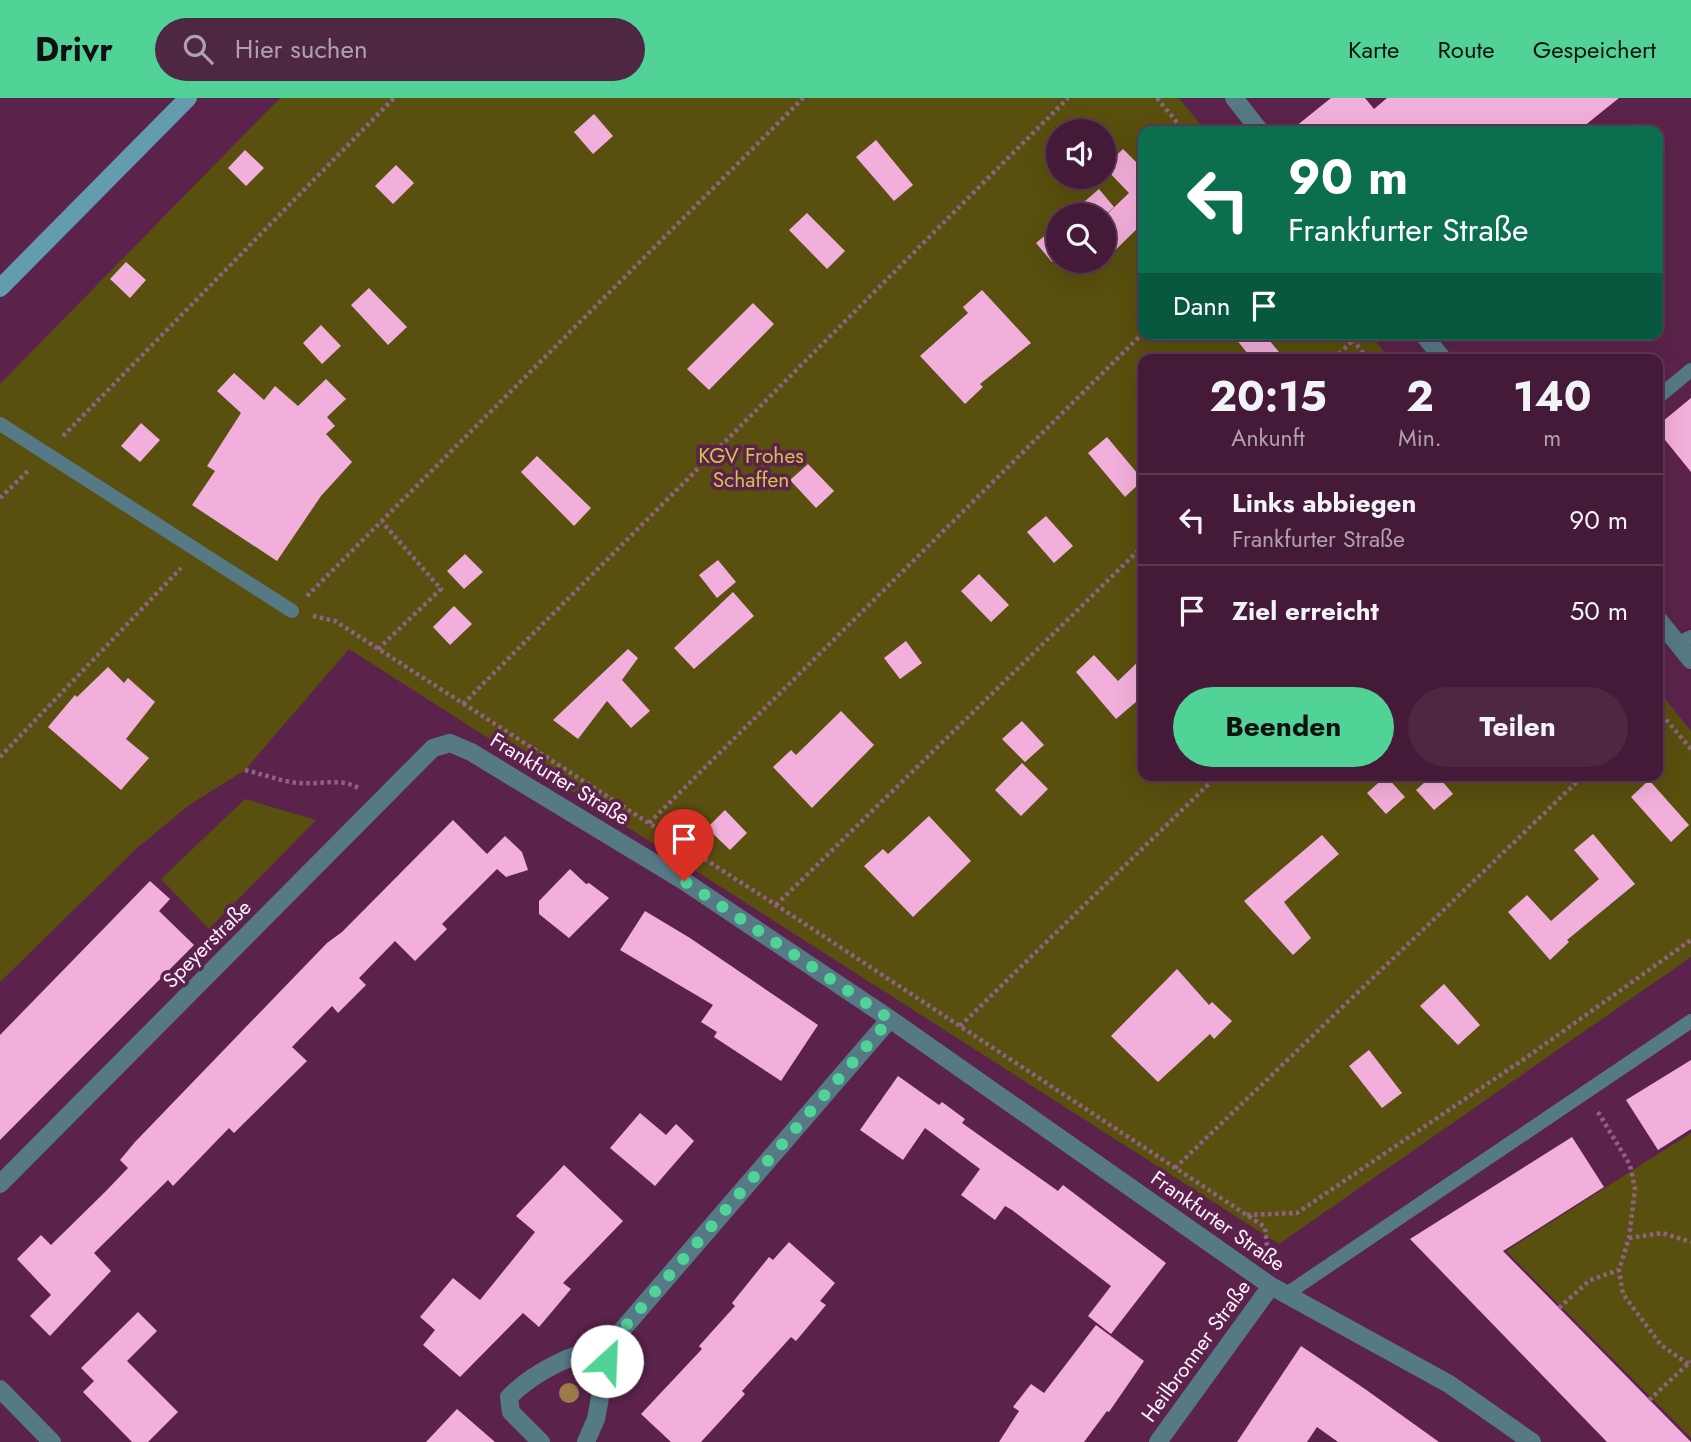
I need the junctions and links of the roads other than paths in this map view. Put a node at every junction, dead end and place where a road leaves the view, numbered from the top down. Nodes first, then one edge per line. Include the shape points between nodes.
1 (188, 98) edge
2 (1234, 98) edge
3 (1256, 126) edge
4 (2, 283) edge
5 (1428, 340) edge
6 (1439, 354) edge
7 (1691, 370) edge
8 (1663, 393) edge
9 (0, 424) edge
10 (292, 611) road end
11 (1663, 623) edge
12 (1684, 640) edge
13 (1691, 660) edge
14 (450, 743) joint
15 (890, 1019) junction
16 (1691, 1021) edge
17 (0, 1184) edge
18 (1278, 1290) junction
19 (610, 1344) junction
20 (0, 1389) edge
21 (52, 1442) edge
22 (541, 1442) edge
23 (586, 1442) edge
24 (1158, 1442) edge
25 (1532, 1442) edge

1 - 4 main road
2 - 3 street
5 - 6 street
7 - 8 lane
9 - 10 lane
11 - 12 street
12 - 13 street
14 - 15 street, Frankfurter Straße via 672,874
14 - 17 street, Speyerstraße via 433,748
15 - 18 street, Frankfurter Straße
15 - 19 street
16 - 18 lane
18 - 24 street, Heilbronner Straße
18 - 25 street, Frankfurter Straße via 1449,1384
19 - 22 street via 568,1356 509,1398 511,1412
19 - 23 street via 596,1419
20 - 21 street

